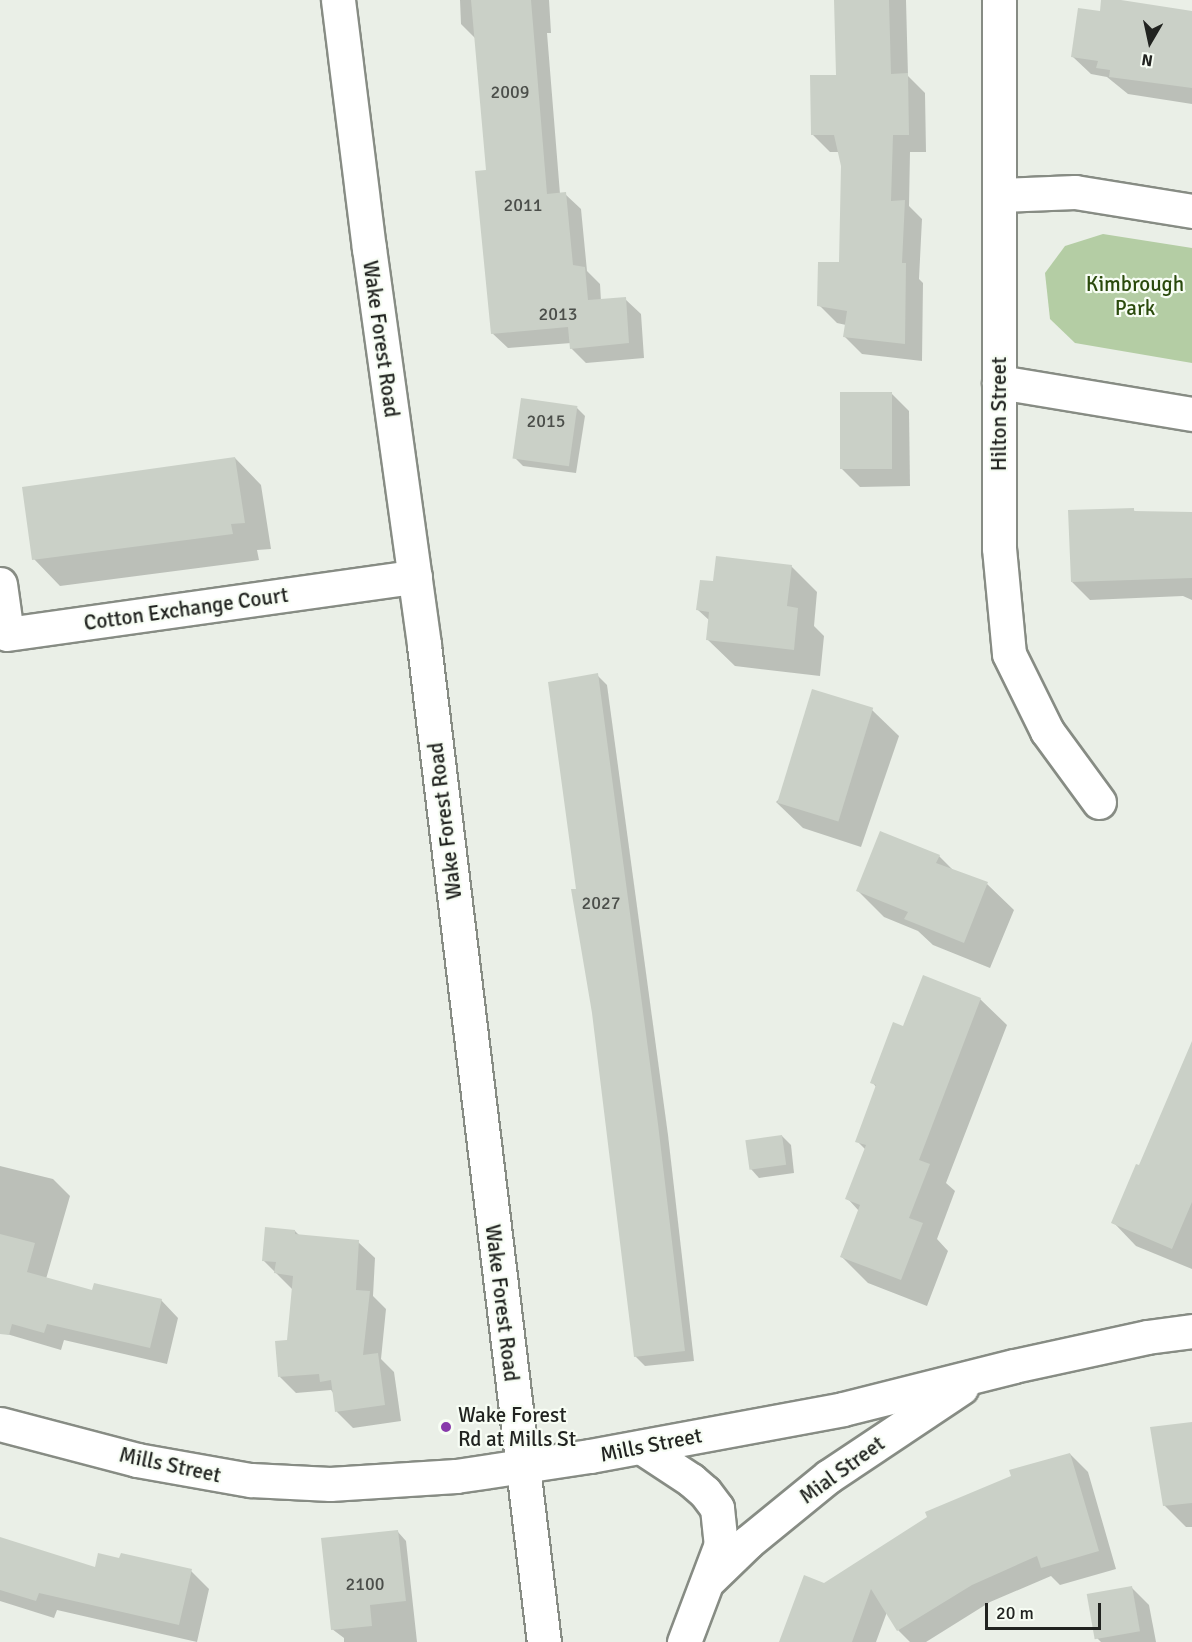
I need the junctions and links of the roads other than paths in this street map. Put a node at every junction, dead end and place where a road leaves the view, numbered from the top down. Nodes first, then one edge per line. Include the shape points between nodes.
1 (338, 0) edge
2 (999, 0) edge
3 (1000, 195) junction
4 (1192, 211) edge
5 (999, 382) junction
6 (1192, 414) edge
7 (415, 577) junction
8 (0, 584) edge
9 (1099, 802) dead end
10 (1192, 1331) edge
11 (984, 1373) junction
12 (0, 1424) edge
13 (641, 1447) junction
14 (522, 1464) junction
15 (710, 1579) junction
16 (544, 1642) edge
17 (684, 1642) edge

1 - 7 street, Wake Forest Road
2 - 3 street, Hilton Street
3 - 4 street via 1075,192
3 - 5 street, Hilton Street
5 - 6 street
5 - 9 street, Hilton Street via 999,548 1009,654 1047,731
7 - 8 street, Cotton Exchange Court via 7,634
7 - 14 street, Wake Forest Road
10 - 11 street, Mills Street via 1147,1337
11 - 13 street, Mills Street via 843,1409
11 - 15 street, Mial Street via 829,1476 748,1542
12 - 14 street, Mills Street via 137,1461 251,1480 330,1484 456,1476
13 - 14 street, Mills Street
13 - 15 street, Mial Street via 691,1480 717,1508 721,1544
14 - 16 street, Wake Forest Road
15 - 17 street, Mial Street

